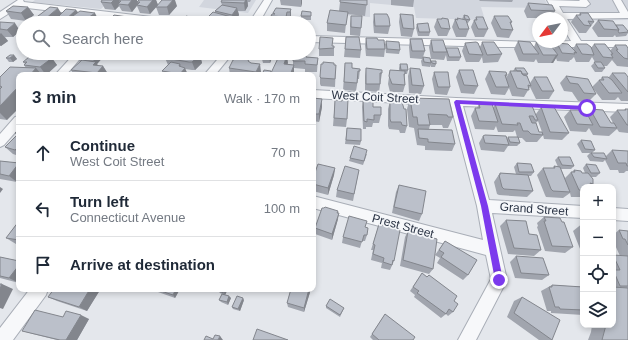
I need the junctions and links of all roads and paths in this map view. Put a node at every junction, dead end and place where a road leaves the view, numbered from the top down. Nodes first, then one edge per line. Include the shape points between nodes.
1 (268, 0) edge
2 (583, 0) edge
3 (617, 0) edge
4 (552, 1) edge
5 (19, 2) edge
6 (559, 12) edge
7 (0, 16) edge
8 (114, 16) edge
9 (258, 16) edge
10 (568, 16) edge
11 (568, 28) edge
12 (316, 39) edge
13 (577, 43) junction
14 (628, 44) edge
15 (74, 60) edge
16 (222, 60) edge
17 (63, 72) edge
18 (212, 72) edge
19 (316, 94) edge
20 (456, 102) junction
21 (628, 108) edge
22 (16, 124) edge
23 (0, 142) edge
24 (316, 203) edge
25 (484, 206) junction
26 (580, 212) edge
27 (616, 214) edge
28 (628, 215) edge
29 (494, 250) junction
30 (38, 292) edge
31 (2, 338) edge
32 (467, 340) edge

1 - 9 street
2 - 4 street via 586,4
3 - 10 street via 626,16
4 - 6 street
5 - 7 street
5 - 8 street
11 - 13 street
12 - 13 street via 501,44
13 - 14 street
15 - 17 street
16 - 18 street
19 - 20 street, West Coit Street
20 - 21 street, West Coit Street
20 - 25 street
22 - 23 street
24 - 29 street, Prest Street
25 - 26 street, Grand Street
25 - 29 street
27 - 28 street
29 - 32 street via 499,280
30 - 31 street

